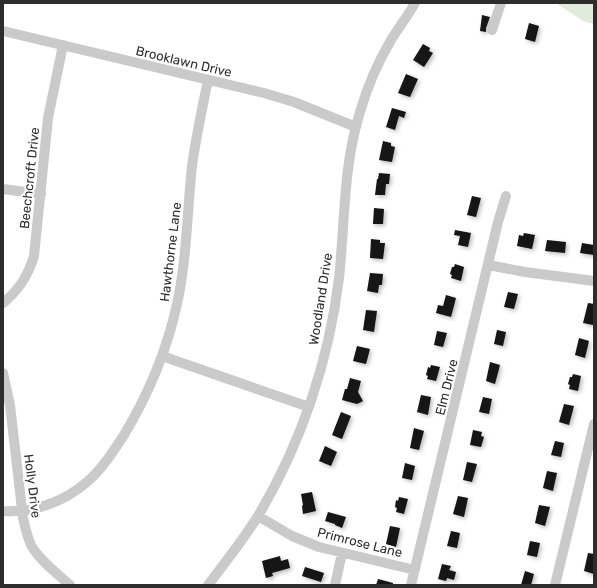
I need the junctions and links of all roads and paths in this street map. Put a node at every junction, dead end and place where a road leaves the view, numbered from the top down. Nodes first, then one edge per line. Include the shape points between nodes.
1 (415, 3) edge
2 (501, 3) edge
3 (492, 30) dead end
4 (3, 31) edge
5 (63, 45) junction
6 (208, 80) junction
7 (356, 127) junction
8 (3, 189) edge
9 (41, 194) junction
10 (506, 196) dead end
11 (488, 265) junction
12 (594, 281) edge
13 (3, 304) edge
14 (162, 356) junction
15 (3, 373) edge
16 (309, 407) junction
17 (594, 424) edge
18 (22, 510) junction
19 (3, 511) edge
20 (258, 516) junction
21 (342, 553) junction
22 (415, 570) junction
23 (70, 585) edge
24 (208, 585) edge
25 (335, 585) edge
26 (412, 585) edge
27 (555, 585) edge

1 - 7 street, Woodland Drive via 380,60 363,101
2 - 3 street
4 - 5 street, Brooklawn Drive
5 - 6 street, Brooklawn Drive
5 - 9 street, Beechcroft Drive via 48,118
6 - 7 street, Brooklawn Drive via 294,102
6 - 14 street, Hawthorne Lane via 194,152 182,278 172,328
7 - 16 street, Woodland Drive via 348,171 336,298 316,388
8 - 9 street
9 - 13 street, Beechcroft Drive via 30,267 20,286
10 - 11 street, Elm Drive
11 - 12 street
11 - 22 street, Elm Drive
14 - 16 street
14 - 18 street, Hawthorne Lane via 133,421 96,473 86,483 58,501
15 - 18 street, Holly Drive via 10,405
16 - 20 street, Woodland Drive via 289,456
17 - 27 street
18 - 19 street, Hawthorne Lane
18 - 23 street, Holly Drive via 31,545
20 - 21 street, Primrose Lane via 292,536
20 - 24 street, Woodland Drive
21 - 22 street, Primrose Lane
21 - 25 street
22 - 26 street, Elm Drive

